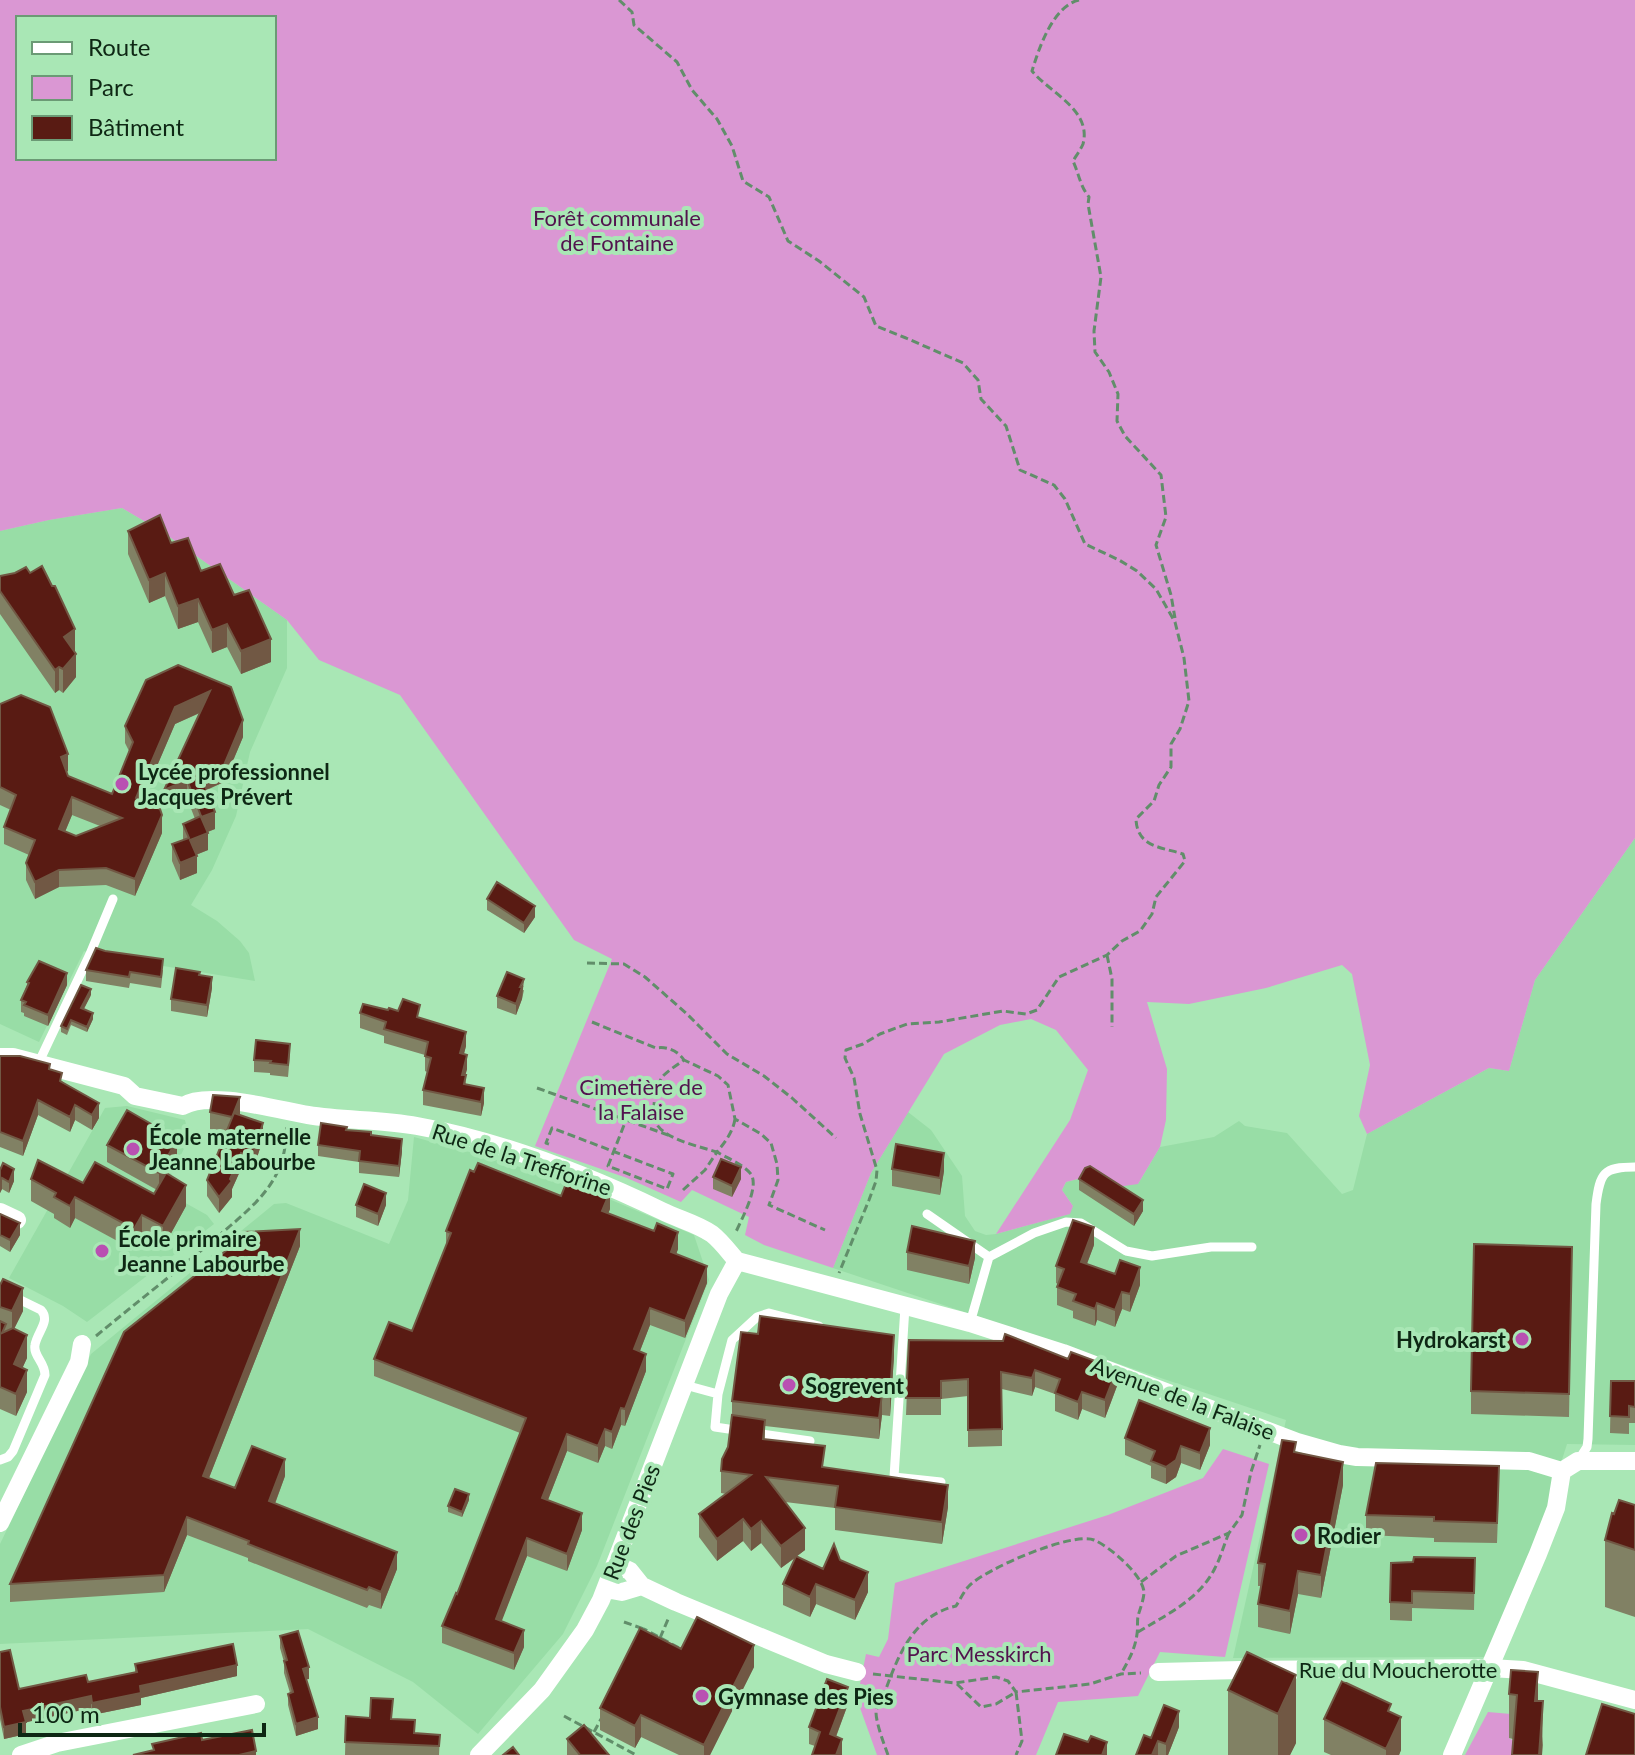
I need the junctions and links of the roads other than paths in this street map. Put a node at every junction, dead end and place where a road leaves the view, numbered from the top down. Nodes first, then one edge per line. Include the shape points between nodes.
1 (113, 899) dead end
2 (4, 1054) edge
3 (38, 1064) junction
4 (1635, 1167) edge
5 (927, 1214) dead end
6 (1252, 1247) dead end
7 (989, 1257) junction
8 (737, 1261) junction
9 (0, 1290) edge
10 (905, 1307) junction
11 (970, 1323) junction
12 (831, 1329) edge
13 (88, 1340) road end
14 (23, 1347) edge
15 (35, 1352) junction
16 (685, 1385) junction
17 (718, 1394) junction
18 (810, 1441) edge
19 (0, 1460) edge
20 (1578, 1461) junction
21 (1635, 1461) edge
22 (1562, 1471) junction
23 (878, 1476) edge
24 (894, 1477) junction
25 (941, 1482) edge
26 (0, 1523) edge
27 (615, 1564) junction
28 (642, 1586) junction
29 (606, 1589) junction
30 (1491, 1668) junction
31 (857, 1672) road end
32 (1158, 1672) road end
33 (1635, 1700) edge
34 (256, 1704) dead end
35 (21, 1755) edge
36 (479, 1755) edge
37 (1452, 1755) edge

1 - 3 lane
2 - 3 street, Rue de la Trefforine
3 - 8 street, Rue de la Trefforine via 183,1106 205,1099 367,1119 489,1144 608,1185 712,1234
4 - 20 lane via 1615,1167 1598,1186 1588,1439
5 - 7 lane
6 - 7 lane via 1152,1256 1126,1251 1081,1223 1066,1222
7 - 11 lane
8 - 10 street, Avenue de la Falaise
8 - 16 street, Rue des Pies
9 - 15 lane via 44,1313
10 - 11 street, Avenue de la Falaise
10 - 24 lane
11 - 22 street, Avenue de la Falaise via 1339,1454 1529,1461
12 - 17 lane via 769,1313 757,1317 732,1340
13 - 26 street
14 - 15 lane
15 - 19 lane via 45,1375 13,1451
16 - 17 lane
16 - 27 street, Rue des Pies
17 - 18 lane via 715,1427
20 - 21 street
20 - 22 street
22 - 30 street via 1556,1508
23 - 24 lane
24 - 25 lane
27 - 28 street via 630,1571
27 - 29 street, Rue des Pies
28 - 29 street via 622,1592
28 - 31 street via 826,1664
29 - 36 street, Rue des Pies via 585,1630 542,1690
30 - 32 street, Rue du Moucherotte
30 - 33 street, Rue du Moucherotte via 1523,1670
30 - 37 street
34 - 35 street via 57,1743

